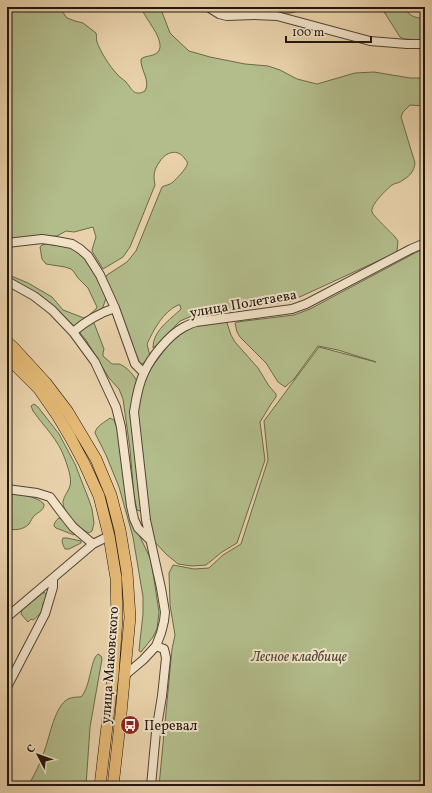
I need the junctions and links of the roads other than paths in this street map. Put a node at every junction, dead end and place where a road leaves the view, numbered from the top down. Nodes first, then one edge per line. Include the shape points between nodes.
1 (208, 7) edge
2 (425, 44) edge
3 (7, 243) edge
4 (425, 243) edge
5 (7, 282) edge
6 (115, 308) junction
7 (73, 332) junction
8 (7, 342) edge
9 (7, 357) edge
10 (144, 373) junction
11 (7, 489) edge
12 (110, 536) junction
13 (150, 539) junction
14 (93, 544) junction
15 (53, 579) junction
16 (7, 617) edge
17 (156, 646) junction
18 (124, 676) junction
19 (7, 687) edge
20 (100, 786) edge
21 (113, 786) edge
22 (151, 786) edge

1 - 2 street via 226,16 277,16 370,41
3 - 6 street via 42,240 72,244 88,256
4 - 10 street, улица Полетаева via 292,309 196,322 184,327 167,341
5 - 7 street via 46,305
6 - 7 street via 90,319
6 - 10 street via 135,364
7 - 13 street via 95,362 116,407 121,427 130,506 138,528
8 - 18 highway, улица Маковского via 46,383 68,412 96,459 111,495 120,530 130,617
9 - 12 highway, улица Маковского via 38,389 70,437 99,496
10 - 13 street, улица Полетаева via 136,396 134,412
11 - 14 street via 50,497 73,527
12 - 14 street
12 - 20 highway, улица Маковского via 116,578 117,619
13 - 17 street, улица Полетаева via 164,612 164,621
14 - 15 street
15 - 16 street
15 - 19 street via 45,614
17 - 18 street via 144,660
17 - 22 street via 164,649 166,658
18 - 21 highway, улица Маковского

